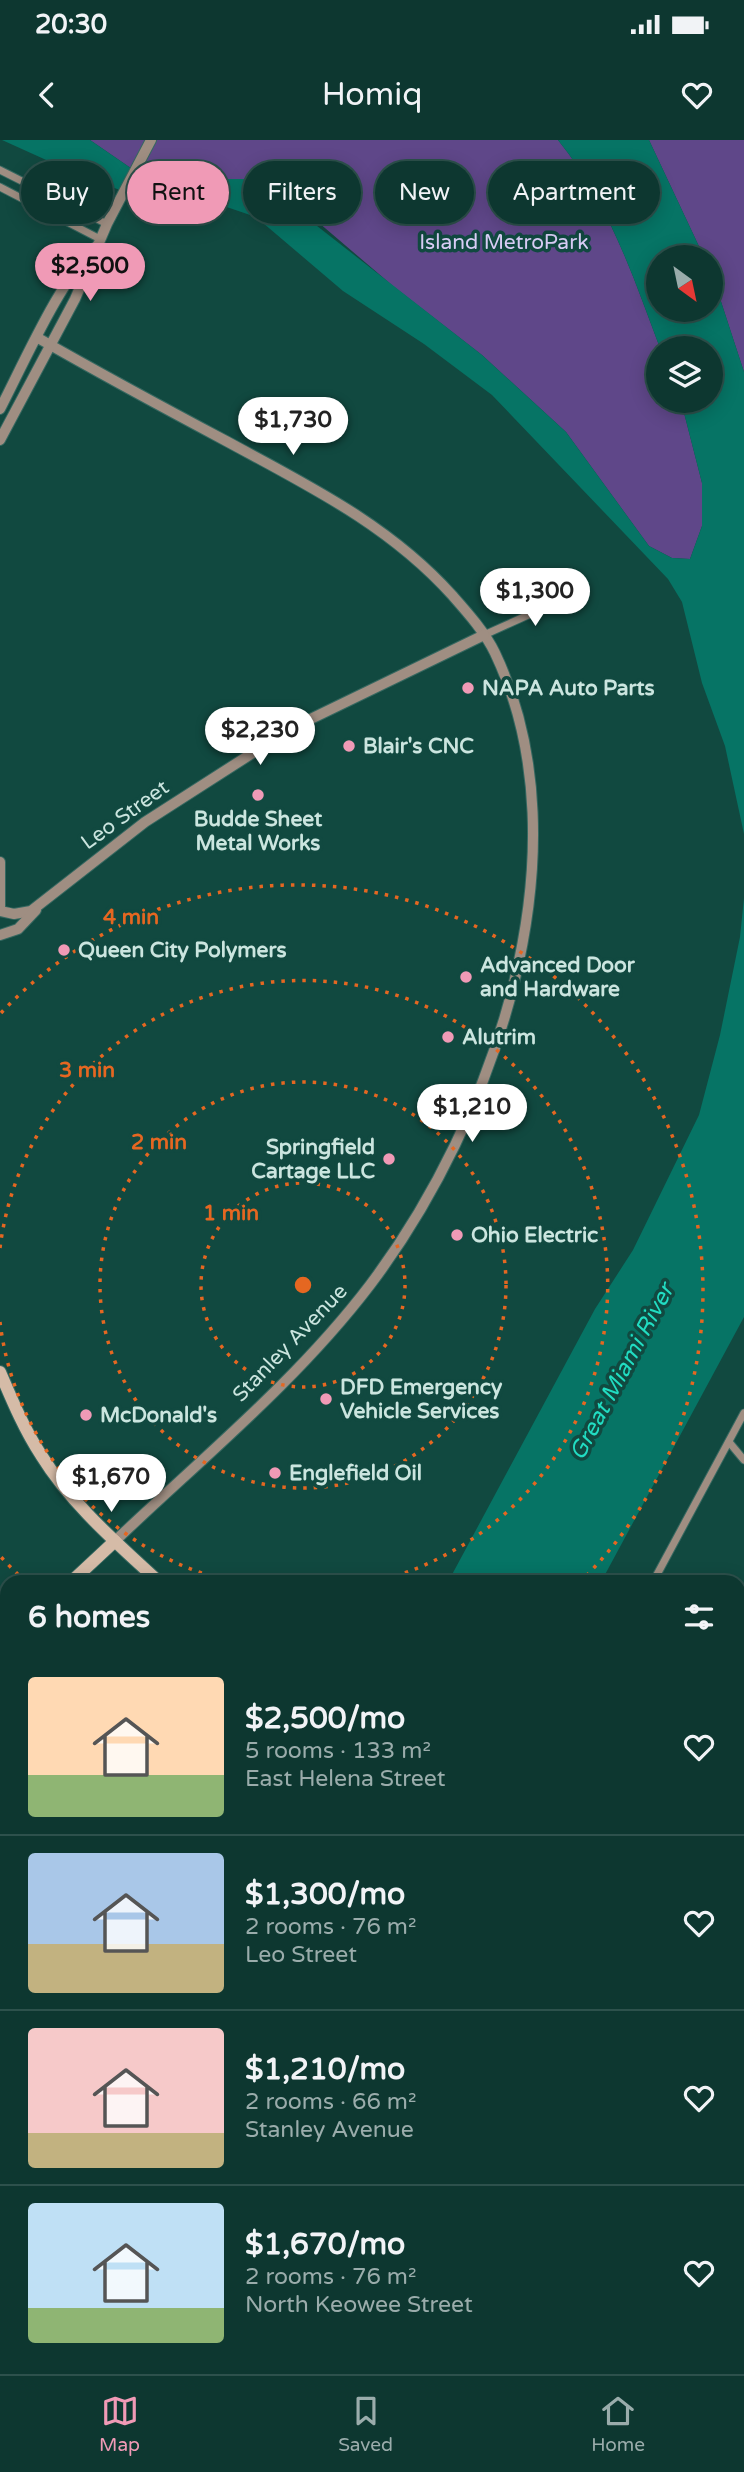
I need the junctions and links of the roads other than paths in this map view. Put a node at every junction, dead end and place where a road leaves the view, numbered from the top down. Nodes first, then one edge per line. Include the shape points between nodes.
1 (151, 140) edge
2 (0, 170) edge
3 (21, 179) edge
4 (0, 187) edge
5 (113, 212) edge
6 (107, 224) edge
7 (98, 242) junction
8 (38, 338) junction
9 (51, 346) junction
10 (0, 409) edge
11 (0, 440) edge
12 (575, 594) dead end
13 (484, 635) junction
14 (0, 862) edge
15 (41, 905) junction
16 (0, 910) edge
17 (0, 935) edge
18 (0, 1372) edge
19 (744, 1413) edge
20 (729, 1442) junction
21 (744, 1460) edge
22 (115, 1541) junction
23 (79, 1575) edge
24 (151, 1575) edge
25 (657, 1575) edge

1 - 5 street
2 - 3 street
4 - 7 street
6 - 7 street
7 - 8 street via 85,255
7 - 9 street
8 - 9 street, Stanley Avenue
8 - 10 street
9 - 11 street
9 - 13 street, Stanley Avenue via 353,510 431,574
12 - 13 street, Leo Street
13 - 15 street, Leo Street via 290,729 145,822
13 - 22 street, Stanley Avenue via 501,668 521,729 530,782 532,852 514,978 470,1112 405,1235 346,1315 288,1377
14 - 16 street
15 - 16 street, Leo Street via 22,914
15 - 17 street, Leo Street via 18,929
18 - 22 main road via 26,1431 51,1470
19 - 20 street
20 - 21 street
20 - 25 street
22 - 23 main road, Stanley Avenue
22 - 24 main road

